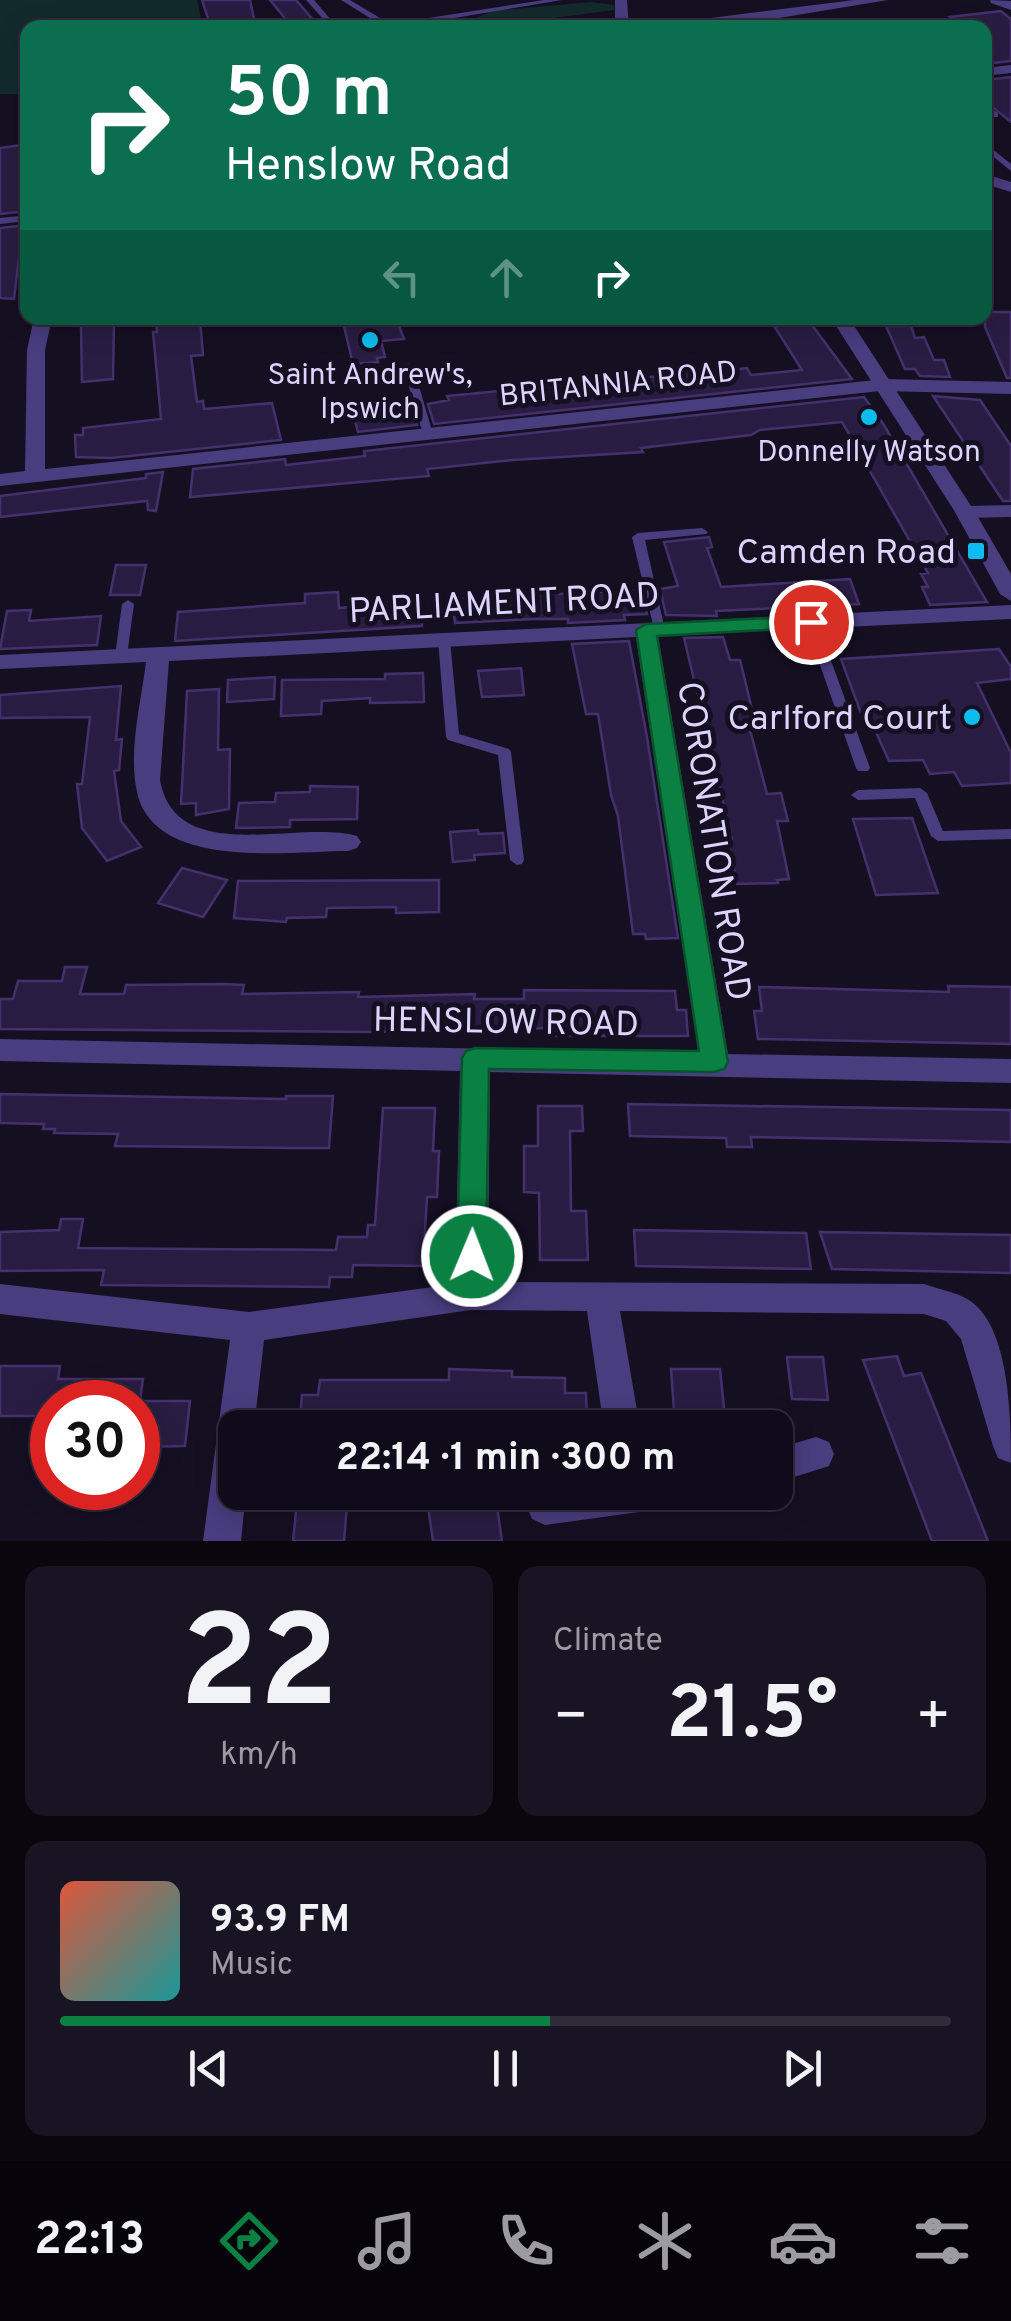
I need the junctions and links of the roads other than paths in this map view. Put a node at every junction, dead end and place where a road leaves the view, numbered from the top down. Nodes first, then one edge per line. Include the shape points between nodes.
1 (310, 0) edge
2 (345, 0) edge
3 (558, 0) edge
4 (882, 0) edge
5 (996, 0) edge
6 (1011, 6) edge
7 (328, 20) edge
8 (379, 20) edge
9 (428, 20) edge
10 (724, 20) edge
11 (41, 325) edge
12 (845, 325) edge
13 (372, 370) dead end
14 (886, 386) junction
15 (1011, 388) edge
16 (428, 434) junction
17 (34, 476) junction
18 (0, 480) edge
19 (1011, 510) edge
20 (965, 512) junction
21 (702, 532) dead end
22 (1011, 594) edge
23 (128, 604) dead end
24 (1011, 612) edge
25 (811, 622) junction
26 (653, 630) junction
27 (444, 640) junction
28 (158, 655) junction
29 (121, 656) junction
30 (0, 662) edge
31 (863, 768) dead end
32 (858, 795) dead end
33 (1011, 834) edge
34 (348, 842) dead end
35 (517, 860) dead end
36 (0, 1050) edge
37 (475, 1058) junction
38 (714, 1062) junction
39 (1011, 1071) edge
40 (601, 1295) junction
41 (471, 1296) junction
42 (0, 1299) edge
43 (249, 1328) junction
44 (238, 1410) edge
45 (619, 1410) edge
46 (1011, 1446) edge
47 (816, 1454) dead end
48 (793, 1461) edge
49 (226, 1510) edge
50 (222, 1541) edge

1 - 7 lane
2 - 8 lane
3 - 9 lane
4 - 10 street
5 - 6 street
11 - 17 street
12 - 14 street
13 - 16 lane via 408,366
14 - 15 street, BRITANNIA ROAD
14 - 16 street, BRITANNIA ROAD
14 - 20 street
16 - 17 street, BRITANNIA ROAD
17 - 18 street, BRITANNIA ROAD
19 - 20 street
20 - 22 street
21 - 26 lane via 638,537
23 - 29 lane
24 - 25 street, PARLIAMENT ROAD
25 - 26 street, PARLIAMENT ROAD
25 - 31 lane
26 - 27 street, PARLIAMENT ROAD
26 - 38 street, CORONATION ROAD
27 - 28 street, PARLIAMENT ROAD
27 - 35 lane via 453,737 504,752
28 - 29 street, PARLIAMENT ROAD
28 - 34 street via 146,780 166,823 215,842
29 - 30 street, PARLIAMENT ROAD
32 - 33 lane via 920,792 938,836
36 - 37 street, HENSLOW ROAD
37 - 38 street, HENSLOW ROAD
37 - 41 street
38 - 39 street, HENSLOW ROAD
40 - 41 street
40 - 45 street
40 - 46 street via 924,1298 958,1311 976,1332
41 - 43 street
42 - 43 street
43 - 44 street
47 - 48 street
49 - 50 street

